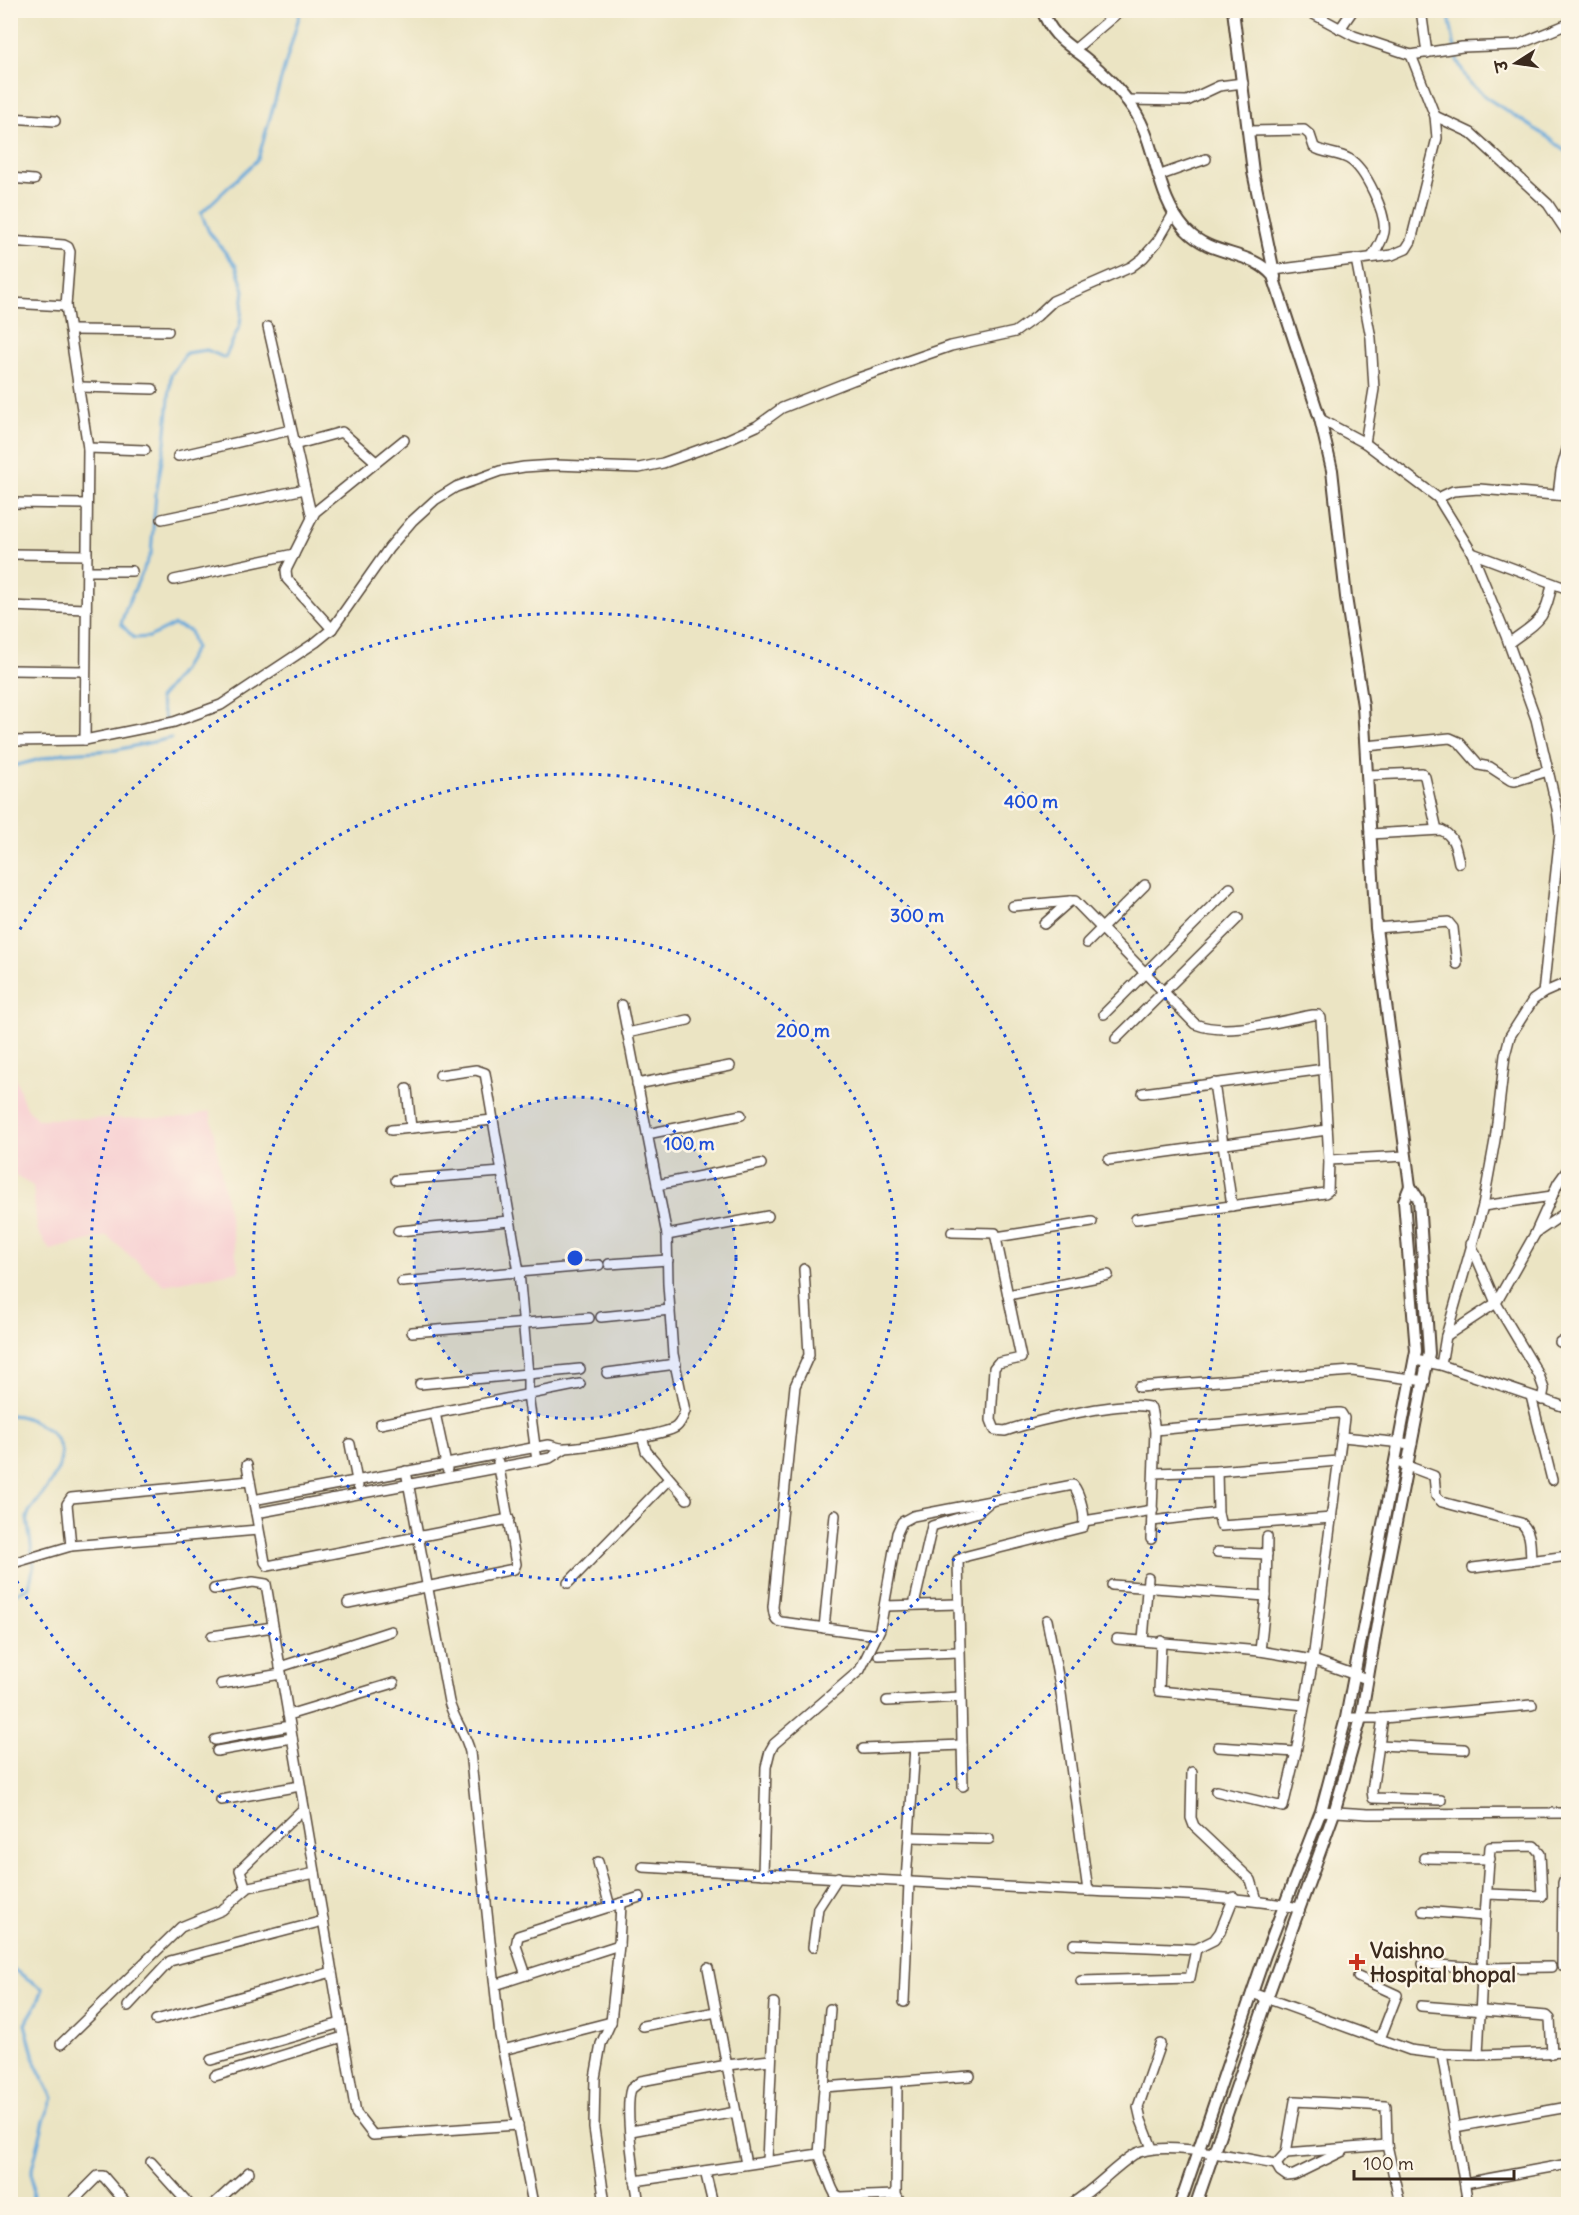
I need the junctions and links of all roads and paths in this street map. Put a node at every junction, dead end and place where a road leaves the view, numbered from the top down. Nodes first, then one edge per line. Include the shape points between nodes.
1 (1042, 10) edge
2 (1121, 10) edge
3 (1233, 10) edge
4 (1306, 10) edge
5 (1353, 10) edge
6 (1420, 10) edge
7 (1569, 24) edge
8 (1340, 28) junction
9 (1074, 50) junction
10 (1431, 52) junction
11 (1411, 55) junction
12 (1243, 83) junction
13 (1126, 100) junction
14 (1435, 116) junction
15 (10, 118) edge
16 (55, 121) dead end
17 (1248, 131) junction
18 (1206, 159) dead end
19 (1158, 176) junction
20 (10, 178) edge
21 (34, 180) dead end
22 (1174, 213) junction
23 (1569, 234) edge
24 (10, 241) edge
25 (1371, 257) junction
26 (1356, 259) junction
27 (1274, 270) junction
28 (1278, 290) junction
29 (10, 303) edge
30 (66, 306) junction
31 (268, 327) dead end
32 (70, 330) junction
33 (168, 331) dead end
34 (80, 387) junction
35 (153, 389) dead end
36 (1320, 419) junction
37 (291, 430) junction
38 (404, 440) dead end
39 (1365, 442) junction
40 (294, 445) junction
41 (1569, 446) edge
42 (88, 448) junction
43 (145, 450) dead end
44 (178, 456) dead end
45 (376, 462) junction
46 (305, 489) junction
47 (1558, 495) junction
48 (1569, 496) edge
49 (1438, 498) junction
50 (10, 503) edge
51 (87, 504) junction
52 (312, 518) junction
53 (162, 519) dead end
54 (1472, 553) junction
55 (10, 554) edge
56 (294, 554) junction
57 (87, 555) junction
58 (87, 571) junction
59 (132, 571) dead end
60 (174, 580) dead end
61 (1552, 584) junction
62 (1569, 589) edge
63 (10, 606) edge
64 (87, 609) junction
65 (332, 629) junction
66 (1509, 643) junction
67 (10, 670) edge
68 (86, 671) junction
69 (85, 740) junction
70 (10, 741) edge
71 (1366, 746) junction
72 (1548, 771) junction
73 (1368, 775) junction
74 (1569, 806) edge
75 (1557, 809) junction
76 (1437, 830) junction
77 (1560, 833) junction
78 (1370, 834) junction
79 (1569, 846) edge
80 (1459, 863) dead end
81 (1144, 885) dead end
82 (1230, 888) dead end
83 (1070, 901) junction
84 (1013, 906) dead end
85 (1238, 918) dead end
86 (1044, 924) dead end
87 (1102, 927) junction
88 (1376, 928) junction
89 (1087, 943) dead end
90 (1457, 964) dead end
91 (1145, 972) junction
92 (1569, 982) edge
93 (1163, 992) junction
94 (1542, 993) junction
95 (622, 1005) dead end
96 (1104, 1014) dead end
97 (688, 1020) dead end
98 (627, 1033) junction
99 (1116, 1039) dead end
100 (729, 1066) dead end
101 (1324, 1069) junction
102 (440, 1075) dead end
103 (1214, 1083) junction
104 (637, 1084) junction
105 (407, 1089) dead end
106 (1143, 1094) dead end
107 (741, 1115) dead end
108 (493, 1120) junction
109 (411, 1128) junction
110 (391, 1130) dead end
111 (1327, 1130) junction
112 (647, 1134) junction
113 (1223, 1144) junction
114 (1406, 1156) junction
115 (1109, 1160) dead end
116 (1329, 1160) junction
117 (761, 1164) dead end
118 (1569, 1169) edge
119 (502, 1172) junction
120 (396, 1180) dead end
121 (657, 1185) junction
122 (1410, 1186) junction
123 (1552, 1196) junction
124 (1232, 1206) junction
125 (1483, 1206) junction
126 (1569, 1211) edge
127 (768, 1216) dead end
128 (1136, 1219) dead end
129 (510, 1221) junction
130 (1092, 1222) dead end
131 (398, 1231) dead end
132 (952, 1232) dead end
133 (667, 1234) junction
134 (1535, 1234) junction
135 (996, 1237) junction
136 (1471, 1244) junction
137 (668, 1260) junction
138 (804, 1269) dead end
139 (519, 1272) junction
140 (1108, 1275) dead end
141 (402, 1282) dead end
142 (1008, 1295) junction
143 (1496, 1303) junction
144 (670, 1310) junction
145 (601, 1317) dead end
146 (589, 1318) dead end
147 (524, 1323) junction
148 (412, 1332) dead end
149 (1446, 1336) junction
150 (1415, 1360) junction
151 (1428, 1362) junction
152 (676, 1364) junction
153 (1441, 1365) junction
154 (580, 1370) dead end
155 (607, 1373) dead end
156 (528, 1374) junction
157 (1412, 1380) junction
158 (1425, 1382) junction
159 (420, 1384) dead end
160 (580, 1384) dead end
161 (1138, 1387) dead end
162 (528, 1394) junction
163 (1531, 1396) junction
164 (1542, 1400) junction
165 (1569, 1408) edge
166 (435, 1413) junction
167 (380, 1424) dead end
168 (1155, 1430) junction
169 (642, 1436) junction
170 (1343, 1437) junction
171 (1398, 1443) junction
172 (350, 1444) dead end
173 (1412, 1444) junction
174 (534, 1447) junction
175 (564, 1449) junction
176 (497, 1454) junction
177 (537, 1461) junction
178 (1338, 1461) junction
179 (1394, 1462) junction
180 (446, 1463) junction
181 (247, 1465) dead end
182 (1408, 1466) junction
183 (499, 1468) junction
184 (406, 1471) junction
185 (1217, 1471) junction
186 (1154, 1473) junction
187 (449, 1477) junction
188 (669, 1479) junction
189 (357, 1480) junction
190 (1552, 1480) dead end
191 (250, 1481) junction
192 (408, 1485) junction
193 (360, 1494) junction
194 (687, 1499) dead end
195 (253, 1500) junction
196 (991, 1501) junction
197 (1153, 1510) junction
198 (256, 1513) junction
199 (1218, 1513) junction
200 (835, 1515) dead end
201 (1332, 1518) junction
202 (509, 1519) junction
203 (1084, 1521) junction
204 (1152, 1521) junction
205 (258, 1530) junction
206 (1267, 1537) dead end
207 (419, 1538) junction
208 (1151, 1539) dead end
209 (71, 1546) junction
210 (1217, 1551) dead end
211 (1267, 1554) junction
212 (1569, 1556) edge
213 (1531, 1561) junction
214 (10, 1564) edge
215 (1473, 1568) dead end
216 (1147, 1582) junction
217 (568, 1583) dead end
218 (1112, 1585) dead end
219 (429, 1587) junction
220 (213, 1589) dead end
221 (1266, 1596) junction
222 (348, 1603) dead end
223 (958, 1604) junction
224 (914, 1605) junction
225 (885, 1606) junction
226 (1047, 1620) dead end
227 (273, 1627) junction
228 (824, 1628) junction
229 (391, 1631) dead end
230 (877, 1635) junction
231 (212, 1636) dead end
232 (1117, 1639) dead end
233 (1143, 1640) junction
234 (1161, 1641) junction
235 (1260, 1651) junction
236 (959, 1652) junction
237 (879, 1655) dead end
238 (1313, 1660) junction
239 (280, 1670) junction
240 (1354, 1674) junction
241 (1367, 1678) junction
242 (394, 1683) dead end
243 (221, 1684) dead end
244 (960, 1697) junction
245 (887, 1701) dead end
246 (1532, 1705) dead end
247 (1304, 1706) junction
248 (288, 1715) junction
249 (1346, 1718) junction
250 (1360, 1718) junction
251 (1383, 1718) junction
252 (290, 1726) junction
253 (292, 1738) junction
254 (215, 1740) dead end
255 (962, 1745) junction
256 (1379, 1745) junction
257 (915, 1747) junction
258 (1218, 1747) dead end
259 (863, 1749) dead end
260 (1464, 1749) dead end
261 (217, 1751) dead end
262 (1296, 1752) junction
263 (1192, 1772) dead end
264 (300, 1786) junction
265 (963, 1786) dead end
266 (1216, 1791) dead end
267 (222, 1800) dead end
268 (1442, 1800) dead end
269 (304, 1808) junction
270 (1321, 1810) junction
271 (1334, 1813) junction
272 (1569, 1813) edge
273 (910, 1837) junction
274 (989, 1839) dead end
275 (1424, 1858) dead end
276 (1490, 1859) junction
277 (598, 1862) dead end
278 (643, 1867) dead end
279 (315, 1873) junction
280 (763, 1874) junction
281 (837, 1877) junction
282 (1569, 1878) edge
283 (907, 1882) junction
284 (246, 1889) junction
285 (1088, 1892) junction
286 (1487, 1894) junction
287 (640, 1897) dead end
288 (1234, 1897) junction
289 (1257, 1900) junction
290 (621, 1904) junction
291 (1283, 1905) junction
292 (610, 1907) junction
293 (1299, 1908) junction
294 (1423, 1911) dead end
295 (1485, 1916) junction
296 (323, 1921) junction
297 (1565, 1924) edge
298 (1074, 1944) dead end
299 (619, 1945) junction
300 (813, 1947) dead end
301 (1196, 1949) junction
302 (1423, 1964) dead end
303 (1569, 1966) edge
304 (1551, 1967) dead end
305 (708, 1968) dead end
306 (1483, 1968) junction
307 (332, 1972) junction
308 (526, 1975) junction
309 (1358, 1977) dead end
310 (1081, 1981) dead end
311 (495, 1985) junction
312 (1252, 1993) junction
313 (1267, 1998) junction
314 (904, 2002) dead end
315 (774, 2003) dead end
316 (128, 2006) dead end
317 (1421, 2006) dead end
318 (830, 2009) dead end
319 (716, 2012) junction
320 (1480, 2012) junction
321 (156, 2020) dead end
322 (611, 2022) junction
323 (341, 2023) junction
324 (643, 2026) dead end
325 (343, 2037) junction
326 (1380, 2038) junction
327 (61, 2044) dead end
328 (1160, 2044) dead end
329 (503, 2050) junction
330 (1569, 2052) edge
331 (1442, 2054) junction
332 (1552, 2054) junction
333 (1478, 2055) junction
334 (211, 2060) dead end
335 (770, 2060) junction
336 (727, 2065) junction
337 (214, 2076) dead end
338 (970, 2076) dead end
339 (897, 2081) junction
340 (824, 2087) junction
341 (1569, 2107) edge
342 (736, 2112) junction
343 (518, 2125) junction
344 (1455, 2127) junction
345 (631, 2131) junction
346 (1387, 2145) junction
347 (1152, 2148) junction
348 (1347, 2148) junction
349 (1198, 2152) junction
350 (1286, 2153) junction
351 (819, 2154) junction
352 (1214, 2154) junction
353 (767, 2161) junction
354 (151, 2162) dead end
355 (746, 2164) junction
356 (1276, 2164) junction
357 (1569, 2164) edge
358 (705, 2171) junction
359 (249, 2172) dead end
360 (635, 2181) junction
361 (1465, 2183) junction
362 (897, 2195) junction
363 (70, 2205) edge
364 (128, 2205) edge
365 (189, 2205) edge
366 (214, 2205) edge
367 (533, 2205) edge
368 (605, 2205) edge
369 (639, 2205) edge
370 (713, 2205) edge
371 (901, 2205) edge
372 (1071, 2205) edge
373 (1180, 2205) edge
374 (1196, 2205) edge
375 (1400, 2205) edge
376 (1468, 2205) edge

1 - 9 street via 1053,32
2 - 9 street
3 - 12 street
4 - 8 street
5 - 8 street
6 - 10 street
7 - 10 street via 1517,45
8 - 11 street
9 - 13 street via 1112,82
10 - 11 street
11 - 14 street
12 - 13 street via 1219,86 1187,102
12 - 17 street
13 - 19 street via 1146,133
14 - 23 street via 1471,133 1548,204
14 - 25 street via 1437,138 1412,241 1399,253
15 - 16 street
17 - 25 street via 1304,130 1317,150 1340,154 1358,166 1383,216 1381,242
17 - 27 street
18 - 19 street
19 - 22 street
20 - 21 street
22 - 28 street via 1187,231 1212,248 1265,267
22 - 65 street via 1157,242 1131,267 1053,301 1015,332 951,346 852,380 782,408 757,426 724,441 663,463 639,468 524,467 456,487 411,521
24 - 30 street via 68,247
25 - 26 street
26 - 27 street
26 - 39 street via 1371,338 1374,389
27 - 28 street
28 - 36 street
29 - 30 street
30 - 32 street
31 - 37 street
32 - 33 street
32 - 34 street
34 - 35 street
34 - 42 street
36 - 39 street
36 - 71 street via 1332,470
37 - 40 street
37 - 44 street
38 - 45 street
39 - 49 street
40 - 45 street via 342,432
40 - 46 street
41 - 47 street
42 - 43 street
42 - 51 street
45 - 52 street
46 - 52 street
46 - 53 street
47 - 48 street
47 - 49 street via 1479,489 1453,491
49 - 54 street
50 - 51 street
51 - 57 street
52 - 56 street
54 - 61 street
54 - 66 street
55 - 57 street
56 - 60 street
56 - 65 street via 286,570 287,579
57 - 58 street
58 - 59 street
58 - 64 street
61 - 62 street
61 - 66 street via 1545,613
63 - 64 street
64 - 68 street
65 - 69 street via 221,705 158,726
66 - 72 street via 1536,719
67 - 68 street
68 - 69 street
69 - 70 street
71 - 72 street via 1450,738 1459,742 1479,765 1510,780
71 - 73 street
72 - 75 street
73 - 76 street via 1422,773
73 - 78 street
74 - 75 street
75 - 77 street
76 - 78 street
76 - 80 street via 1446,831 1453,840
77 - 79 street
77 - 94 street
78 - 88 street
81 - 87 street
82 - 91 street
83 - 84 street
83 - 86 street
83 - 87 street via 1080,904
85 - 93 street
87 - 89 street
87 - 91 street
88 - 90 street via 1448,922 1453,928
88 - 114 street
91 - 93 street
91 - 96 street
92 - 94 street
93 - 99 street
93 - 101 street via 1204,1028 1227,1029 1318,1015 1322,1023
94 - 125 street via 1533,1000 1510,1036
95 - 98 street
97 - 98 street
98 - 104 street
100 - 104 street
101 - 103 street
101 - 111 street
102 - 108 street via 476,1070 485,1073
103 - 106 street
103 - 113 street
104 - 112 street
105 - 109 street
107 - 112 street
108 - 109 street
108 - 119 street
109 - 110 street
111 - 113 street
111 - 116 street
112 - 121 street
113 - 115 street
113 - 124 street
114 - 116 street
114 - 122 street
116 - 124 street via 1330,1186 1325,1193
117 - 121 street
118 - 123 street
119 - 120 street
119 - 129 street
121 - 133 street
122 - 150 street via 1404,1201 1414,1301
122 - 151 street via 1419,1200
123 - 125 street
123 - 134 street
124 - 128 street
125 - 136 street
126 - 134 street
127 - 133 street
129 - 131 street
129 - 139 street
130 - 135 street
132 - 135 street via 995,1233
133 - 137 street
134 - 143 street
135 - 142 street
136 - 143 street
136 - 149 street
137 - 139 street
137 - 144 street
138 - 228 street via 809,1355 795,1386 773,1607 777,1621
139 - 141 street
139 - 147 street
140 - 142 street
142 - 168 street via 1021,1358 998,1363 994,1368 991,1420 995,1430 1142,1406 1152,1408
143 - 149 street
143 - 164 street via 1539,1374 1544,1389
144 - 145 street
144 - 152 street
146 - 147 street
147 - 148 street
147 - 156 street
149 - 153 street
150 - 151 street
150 - 157 street
151 - 153 street
151 - 158 street
152 - 155 street
152 - 169 street via 685,1411 682,1420 676,1428
153 - 163 street
154 - 156 street
156 - 159 street
156 - 162 street
157 - 158 street
157 - 161 street via 1346,1372
157 - 171 street
158 - 173 street
160 - 162 street
162 - 166 street
162 - 174 street
163 - 164 street
163 - 190 street
164 - 165 street
166 - 167 street
166 - 180 street
168 - 170 street via 1341,1413
168 - 186 street
169 - 175 street
169 - 188 street via 646,1451
170 - 171 street
170 - 178 street
171 - 173 street
171 - 179 street
172 - 189 street
173 - 182 street
174 - 175 street via 548,1444
174 - 176 street
174 - 177 street
175 - 177 street
176 - 180 street
176 - 183 street
177 - 183 street
178 - 185 street
178 - 201 street
179 - 182 street
179 - 240 street
180 - 184 street
180 - 187 street
181 - 191 street
182 - 213 street via 1434,1476 1436,1496 1442,1502 1521,1523 1529,1533
182 - 241 street
183 - 187 street
183 - 202 street
184 - 189 street
184 - 192 street
185 - 186 street
185 - 199 street
186 - 197 street
187 - 192 street
188 - 194 street
188 - 217 street
189 - 193 street
189 - 195 street
191 - 195 street
191 - 209 street via 71,1497 67,1504
192 - 193 street
192 - 207 street
193 - 198 street
195 - 198 street
196 - 203 street via 1073,1485
196 - 224 street via 978,1512 932,1526
196 - 225 street via 913,1516 902,1522
197 - 203 street
197 - 204 street
198 - 205 street
199 - 201 street via 1221,1526
199 - 204 street
200 - 228 street
201 - 238 street
202 - 207 street
202 - 219 street via 514,1569
203 - 223 street via 1081,1529 960,1558
204 - 208 street
205 - 207 street via 268,1566
205 - 209 street
206 - 211 street
207 - 219 street
209 - 214 street
210 - 211 street
211 - 221 street
212 - 213 street
213 - 215 street
216 - 218 street
216 - 221 street
216 - 233 street
219 - 222 street
219 - 311 street via 449,1702 470,1752
220 - 227 street via 254,1582 266,1584
221 - 235 street
223 - 224 street
223 - 236 street
224 - 225 street
225 - 230 street
226 - 285 street via 1060,1686
227 - 231 street
227 - 239 street
228 - 230 street
229 - 239 street
230 - 280 street via 855,1675 770,1751 766,1767
232 - 233 street
233 - 234 street
234 - 235 street
234 - 247 street via 1159,1691
235 - 238 street
236 - 237 street
236 - 244 street
238 - 240 street
238 - 247 street
239 - 243 street
239 - 248 street
240 - 241 street
240 - 249 street
241 - 250 street
242 - 248 street
244 - 245 street
244 - 255 street
246 - 251 street
247 - 262 street
248 - 252 street
249 - 250 street
249 - 270 street
250 - 251 street
250 - 271 street
251 - 256 street
252 - 253 street
252 - 254 street
253 - 261 street
253 - 264 street
255 - 257 street
255 - 265 street
256 - 260 street
256 - 268 street via 1373,1798
257 - 259 street
257 - 273 street
258 - 262 street
262 - 266 street via 1283,1807
263 - 289 street via 1194,1826 1251,1880
264 - 267 street
264 - 269 street
269 - 279 street
269 - 284 street via 240,1870
270 - 271 street
270 - 291 street
271 - 272 street
271 - 293 street
273 - 274 street
273 - 283 street
275 - 276 street
276 - 286 street
276 - 286 street via 1490,1847 1534,1846 1540,1853 1542,1896
277 - 292 street
278 - 280 street
279 - 284 street
279 - 296 street
280 - 281 street
281 - 283 street
281 - 300 street via 818,1908
282 - 297 street via 1563,1883
283 - 285 street
283 - 314 street
284 - 327 street via 222,1910 181,1927
285 - 288 street
286 - 295 street
287 - 290 street
288 - 289 street
288 - 301 street via 1220,1932 1214,1940
289 - 291 street
290 - 292 street
290 - 299 street
291 - 293 street
291 - 312 street
292 - 308 street via 518,1936 516,1946
293 - 313 street
294 - 295 street
295 - 306 street
296 - 307 street
296 - 316 street via 170,1961
297 - 303 street via 1562,1965
298 - 301 street
299 - 308 street
299 - 322 street
301 - 310 street via 1190,1978
302 - 306 street
304 - 306 street
305 - 319 street
306 - 320 street
307 - 321 street
307 - 323 street
308 - 311 street
309 - 326 street via 1397,1995
311 - 329 street
312 - 313 street
312 - 349 street
313 - 326 street
313 - 352 street
315 - 335 street
317 - 320 street
318 - 340 street
319 - 324 street
319 - 336 street
320 - 332 street via 1547,2016
320 - 333 street
322 - 329 street
322 - 368 street via 598,2057 593,2105
323 - 325 street
323 - 334 street
325 - 337 street
325 - 343 street via 356,2113 373,2135
326 - 331 street via 1410,2050
328 - 347 street via 1138,2107
329 - 343 street
330 - 332 street
331 - 333 street
331 - 344 street
332 - 333 street
335 - 336 street
335 - 353 street
336 - 342 street
336 - 345 street via 634,2085 628,2096
338 - 339 street
339 - 340 street
339 - 362 street
340 - 351 street
341 - 344 street
342 - 345 street
342 - 355 street
343 - 367 street
344 - 361 street
345 - 360 street
346 - 348 street
346 - 350 street via 1386,2106 1295,2101
346 - 375 street
347 - 349 street
347 - 372 street via 1135,2154
348 - 350 street
348 - 356 street via 1294,2175 1280,2172
349 - 352 street
349 - 373 street
350 - 356 street
351 - 353 street
351 - 362 street via 835,2194 840,2197
352 - 356 street
352 - 374 street
353 - 355 street
354 - 365 street
355 - 358 street
357 - 361 street
358 - 360 street
358 - 370 street
359 - 366 street
360 - 369 street
361 - 376 street
362 - 371 street
363 - 364 street via 98,2176 103,2176

